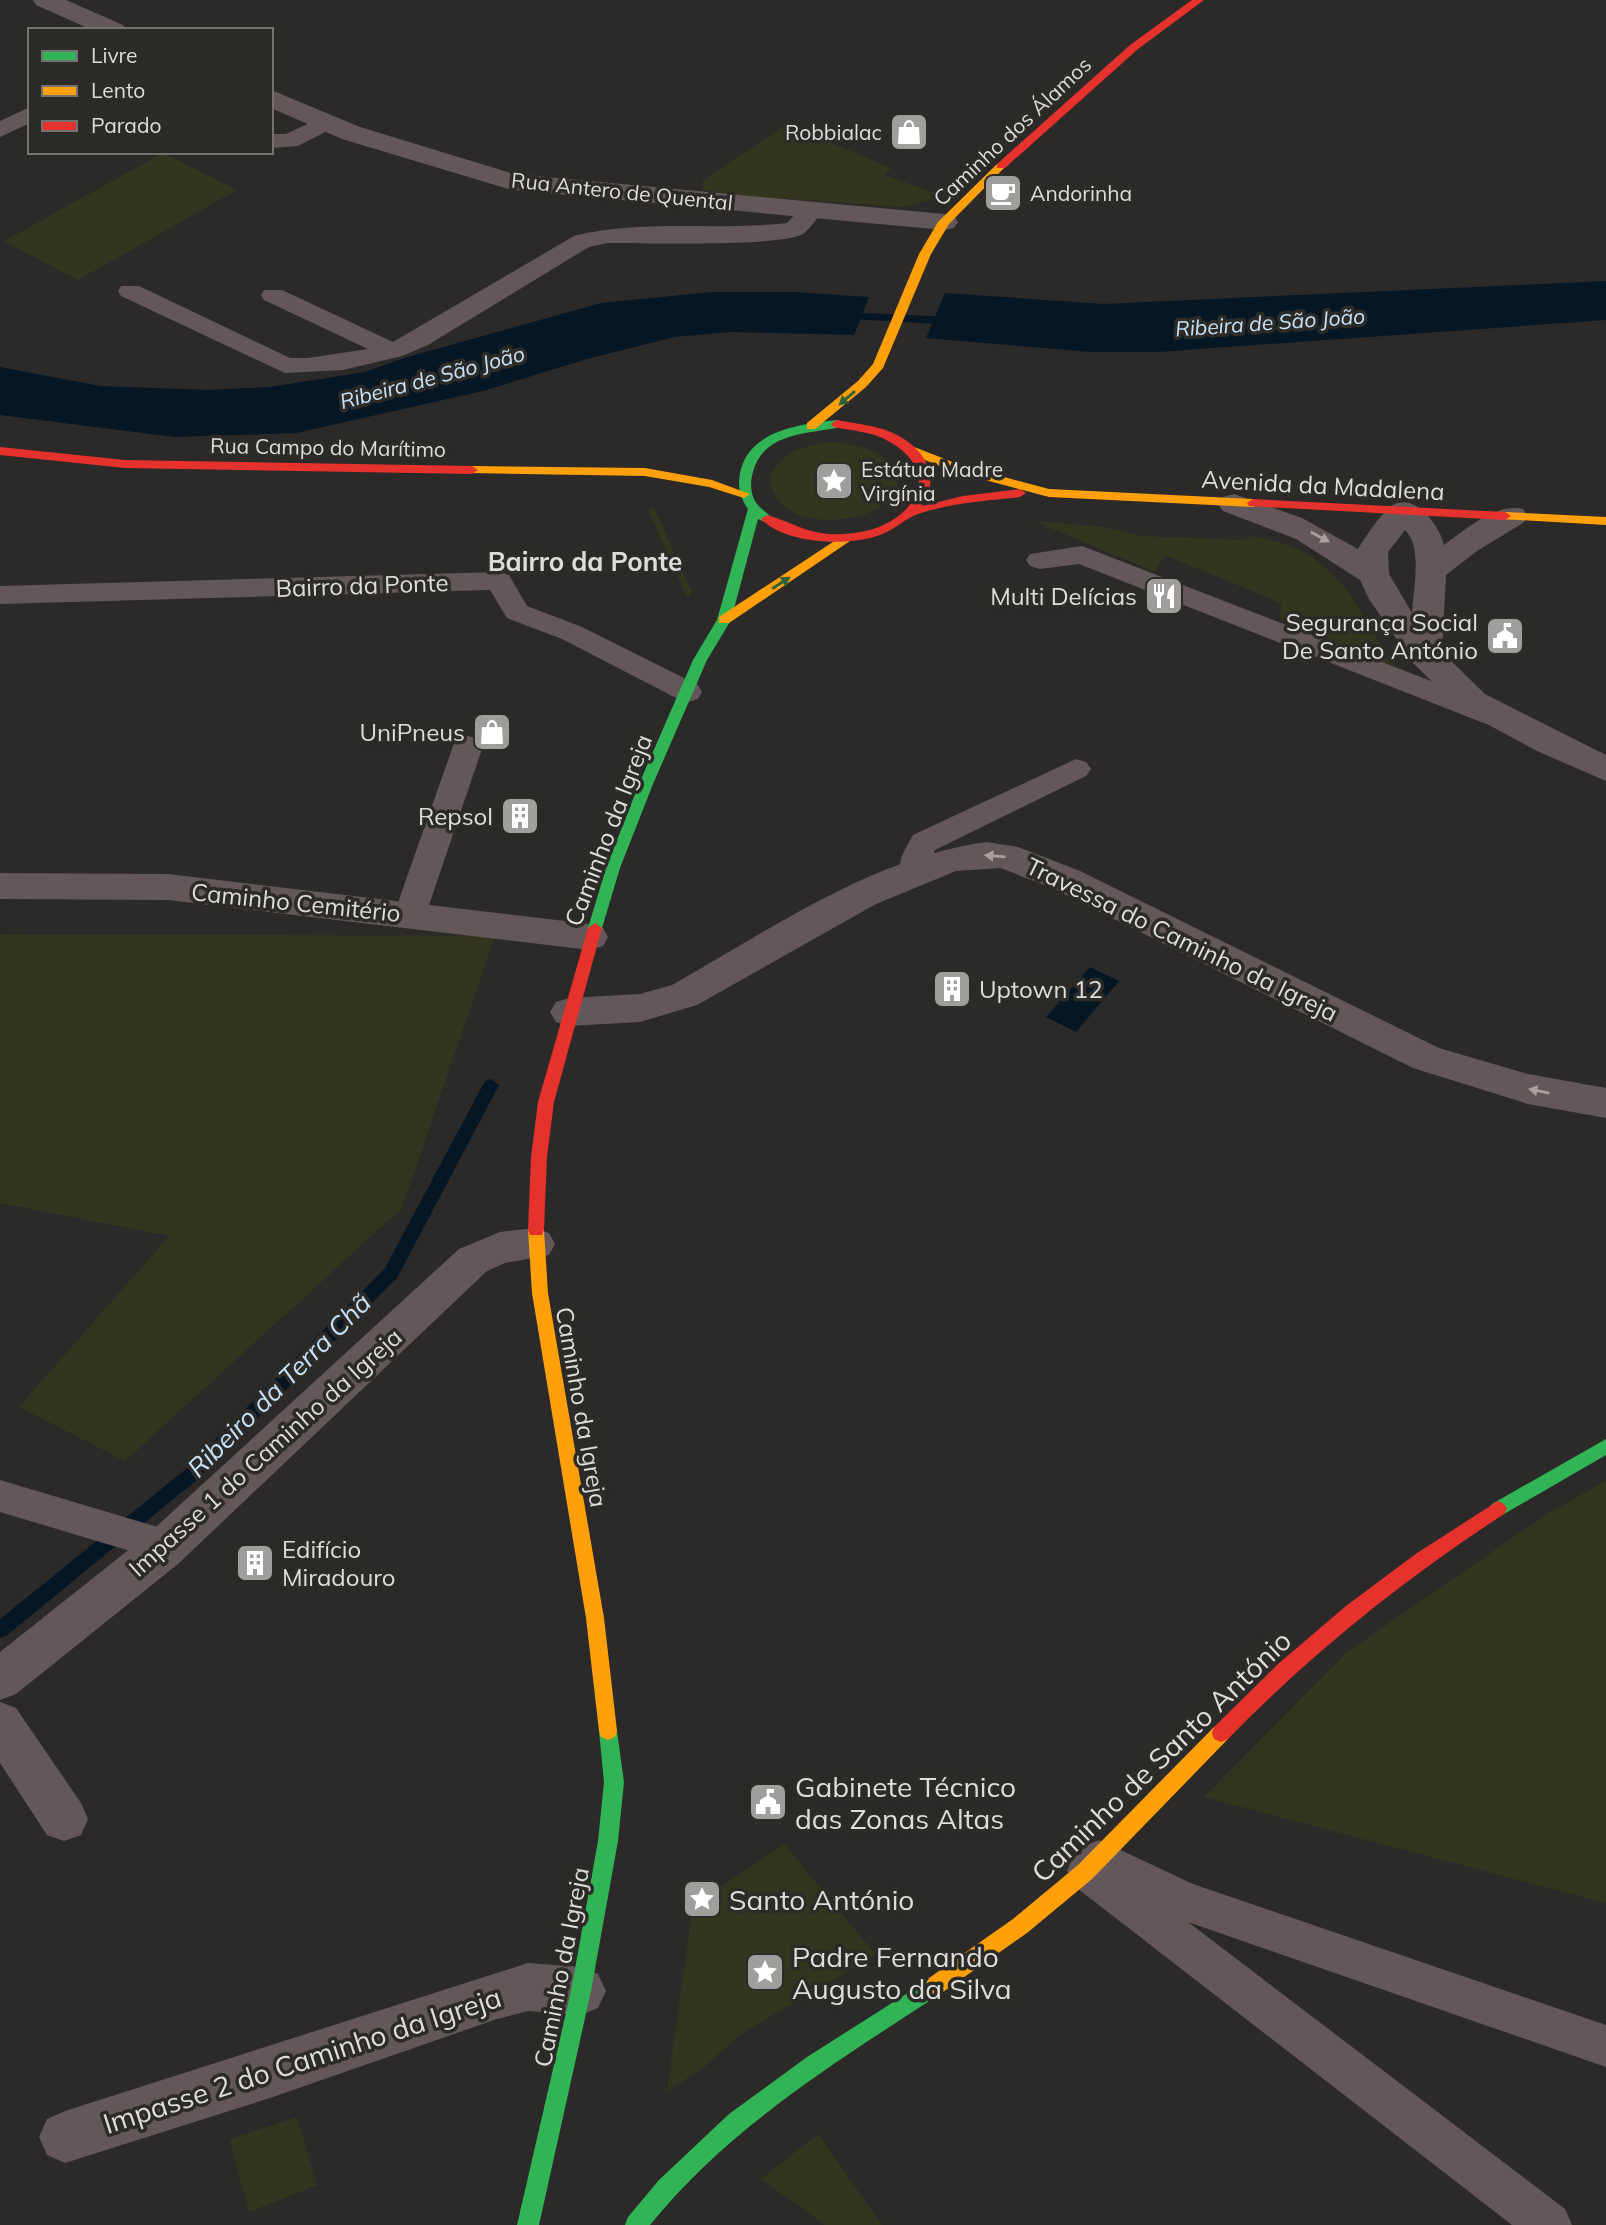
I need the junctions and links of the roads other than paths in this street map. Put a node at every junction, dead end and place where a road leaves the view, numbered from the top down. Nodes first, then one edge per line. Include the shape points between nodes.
1 (45, 0) edge
2 (1199, 0) edge
3 (109, 28) edge
4 (273, 99) edge
5 (28, 115) edge
6 (327, 122) junction
7 (0, 130) edge
8 (273, 141) edge
9 (812, 209) junction
10 (944, 222) junction
11 (130, 291) dead end
12 (273, 295) dead end
13 (399, 354) junction
14 (878, 365) junction
15 (318, 380) dead end
16 (876, 391) dead end
17 (877, 410) dead end
18 (811, 426) junction
19 (884, 432) junction
20 (760, 446) junction
21 (0, 451) edge
22 (914, 451) junction
23 (730, 457) dead end
24 (695, 465) dead end
25 (657, 473) junction
26 (1037, 492) junction
27 (744, 494) junction
28 (1234, 504) junction
29 (754, 510) junction
30 (915, 511) junction
31 (1403, 512) junction
32 (1512, 516) junction
33 (1606, 521) edge
34 (845, 538) junction
35 (1040, 560) dead end
36 (1431, 571) junction
37 (1373, 574) junction
38 (0, 595) edge
39 (724, 620) junction
40 (1425, 655) junction
41 (688, 692) junction
42 (1500, 718) junction
43 (468, 747) dead end
44 (1076, 769) dead end
45 (1606, 769) edge
46 (915, 872) junction
47 (0, 886) edge
48 (410, 914) junction
49 (590, 937) junction
50 (569, 1012) junction
51 (1606, 1103) edge
52 (535, 1244) junction
53 (1606, 1446) edge
54 (0, 1496) edge
55 (155, 1545) junction
56 (0, 1679) edge
57 (0, 1723) edge
58 (64, 1819) dead end
59 (1094, 1865) junction
60 (581, 1991) junction
61 (1606, 2046) edge
62 (65, 2137) dead end
63 (528, 2225) edge
64 (636, 2225) edge
65 (1549, 2225) edge

1 - 3 street
2 - 10 street, Caminho dos Álamos via 1134,47
4 - 6 street, Rua Antero de Quental
5 - 7 lane
6 - 8 lane via 290,141
6 - 9 street, Rua Antero de Quental via 512,182
9 - 10 street, Rua Antero de Quental
9 - 13 lane via 794,229 582,241
10 - 14 street, Caminho dos Álamos via 922,261
11 - 13 lane via 291,367
12 - 13 lane
13 - 15 lane via 365,372
14 - 16 street, Caminho dos Álamos
14 -> 18 street, Caminho dos Álamos
17 - 19 street
18 - 19 street via 849,425
18 - 20 street
19 - 22 street
20 - 23 street
20 - 27 street via 744,469
21 - 25 street, Rua Campo do Marítimo via 125,464
22 - 26 street, Avenida da Madalena
22 - 30 street via 929,481
24 - 25 street, Rua Campo do Marítimo
25 - 27 street, Rua Campo do Marítimo via 716,483
26 - 28 street, Avenida da Madalena
26 - 30 street, Avenida da Madalena
27 - 29 street
28 - 31 street, Avenida da Madalena
28 -> 37 street via 1289,521 1329,541
29 - 34 street via 778,527 810,536
29 - 39 street, Caminho da Igreja
30 - 34 street via 873,534
31 - 32 street, Avenida da Madalena
31 - 36 street via 1426,533
31 - 37 street via 1372,551
32 - 33 street, Avenida da Madalena
32 - 36 street
39 -> 34 street, Caminho da Igreja
35 - 42 lane via 1082,555
36 - 40 street
37 - 40 street
38 - 41 lane, Bairro da Ponte via 499,581 517,612 572,633
39 - 41 street, Caminho da Igreja via 700,660
40 - 42 street via 1450,683
41 - 49 street, Caminho da Igreja via 646,784
42 - 45 street
43 - 48 lane
44 - 46 lane via 924,843 915,859
46 - 50 street, Travessa do Caminho da Igreja via 863,895 684,995 640,1008
51 -> 46 street, Travessa do Caminho da Igreja via 1516,1086 1426,1058 1015,858 974,855
47 - 48 street, Caminho Cemitério via 168,887
48 - 49 street, Caminho Cemitério
49 - 50 street, Caminho da Igreja
50 - 52 street, Caminho da Igreja via 546,1102
52 - 55 street, Impasse 1 do Caminho da Igreja via 500,1248 473,1260
52 - 60 street, Caminho da Igreja via 612,1754 612,1811
53 - 59 street, Caminho de Santo António via 1432,1552 1342,1617
54 - 55 lane
55 - 56 street, Impasse 1 do Caminho da Igreja
57 - 58 street
59 - 61 lane via 1185,1901
59 - 64 street, Caminho de Santo António via 1006,1935 716,2135
59 - 65 lane
60 - 62 street, Impasse 2 do Caminho da Igreja via 528,1987 497,1995
60 - 63 street, Caminho da Igreja

